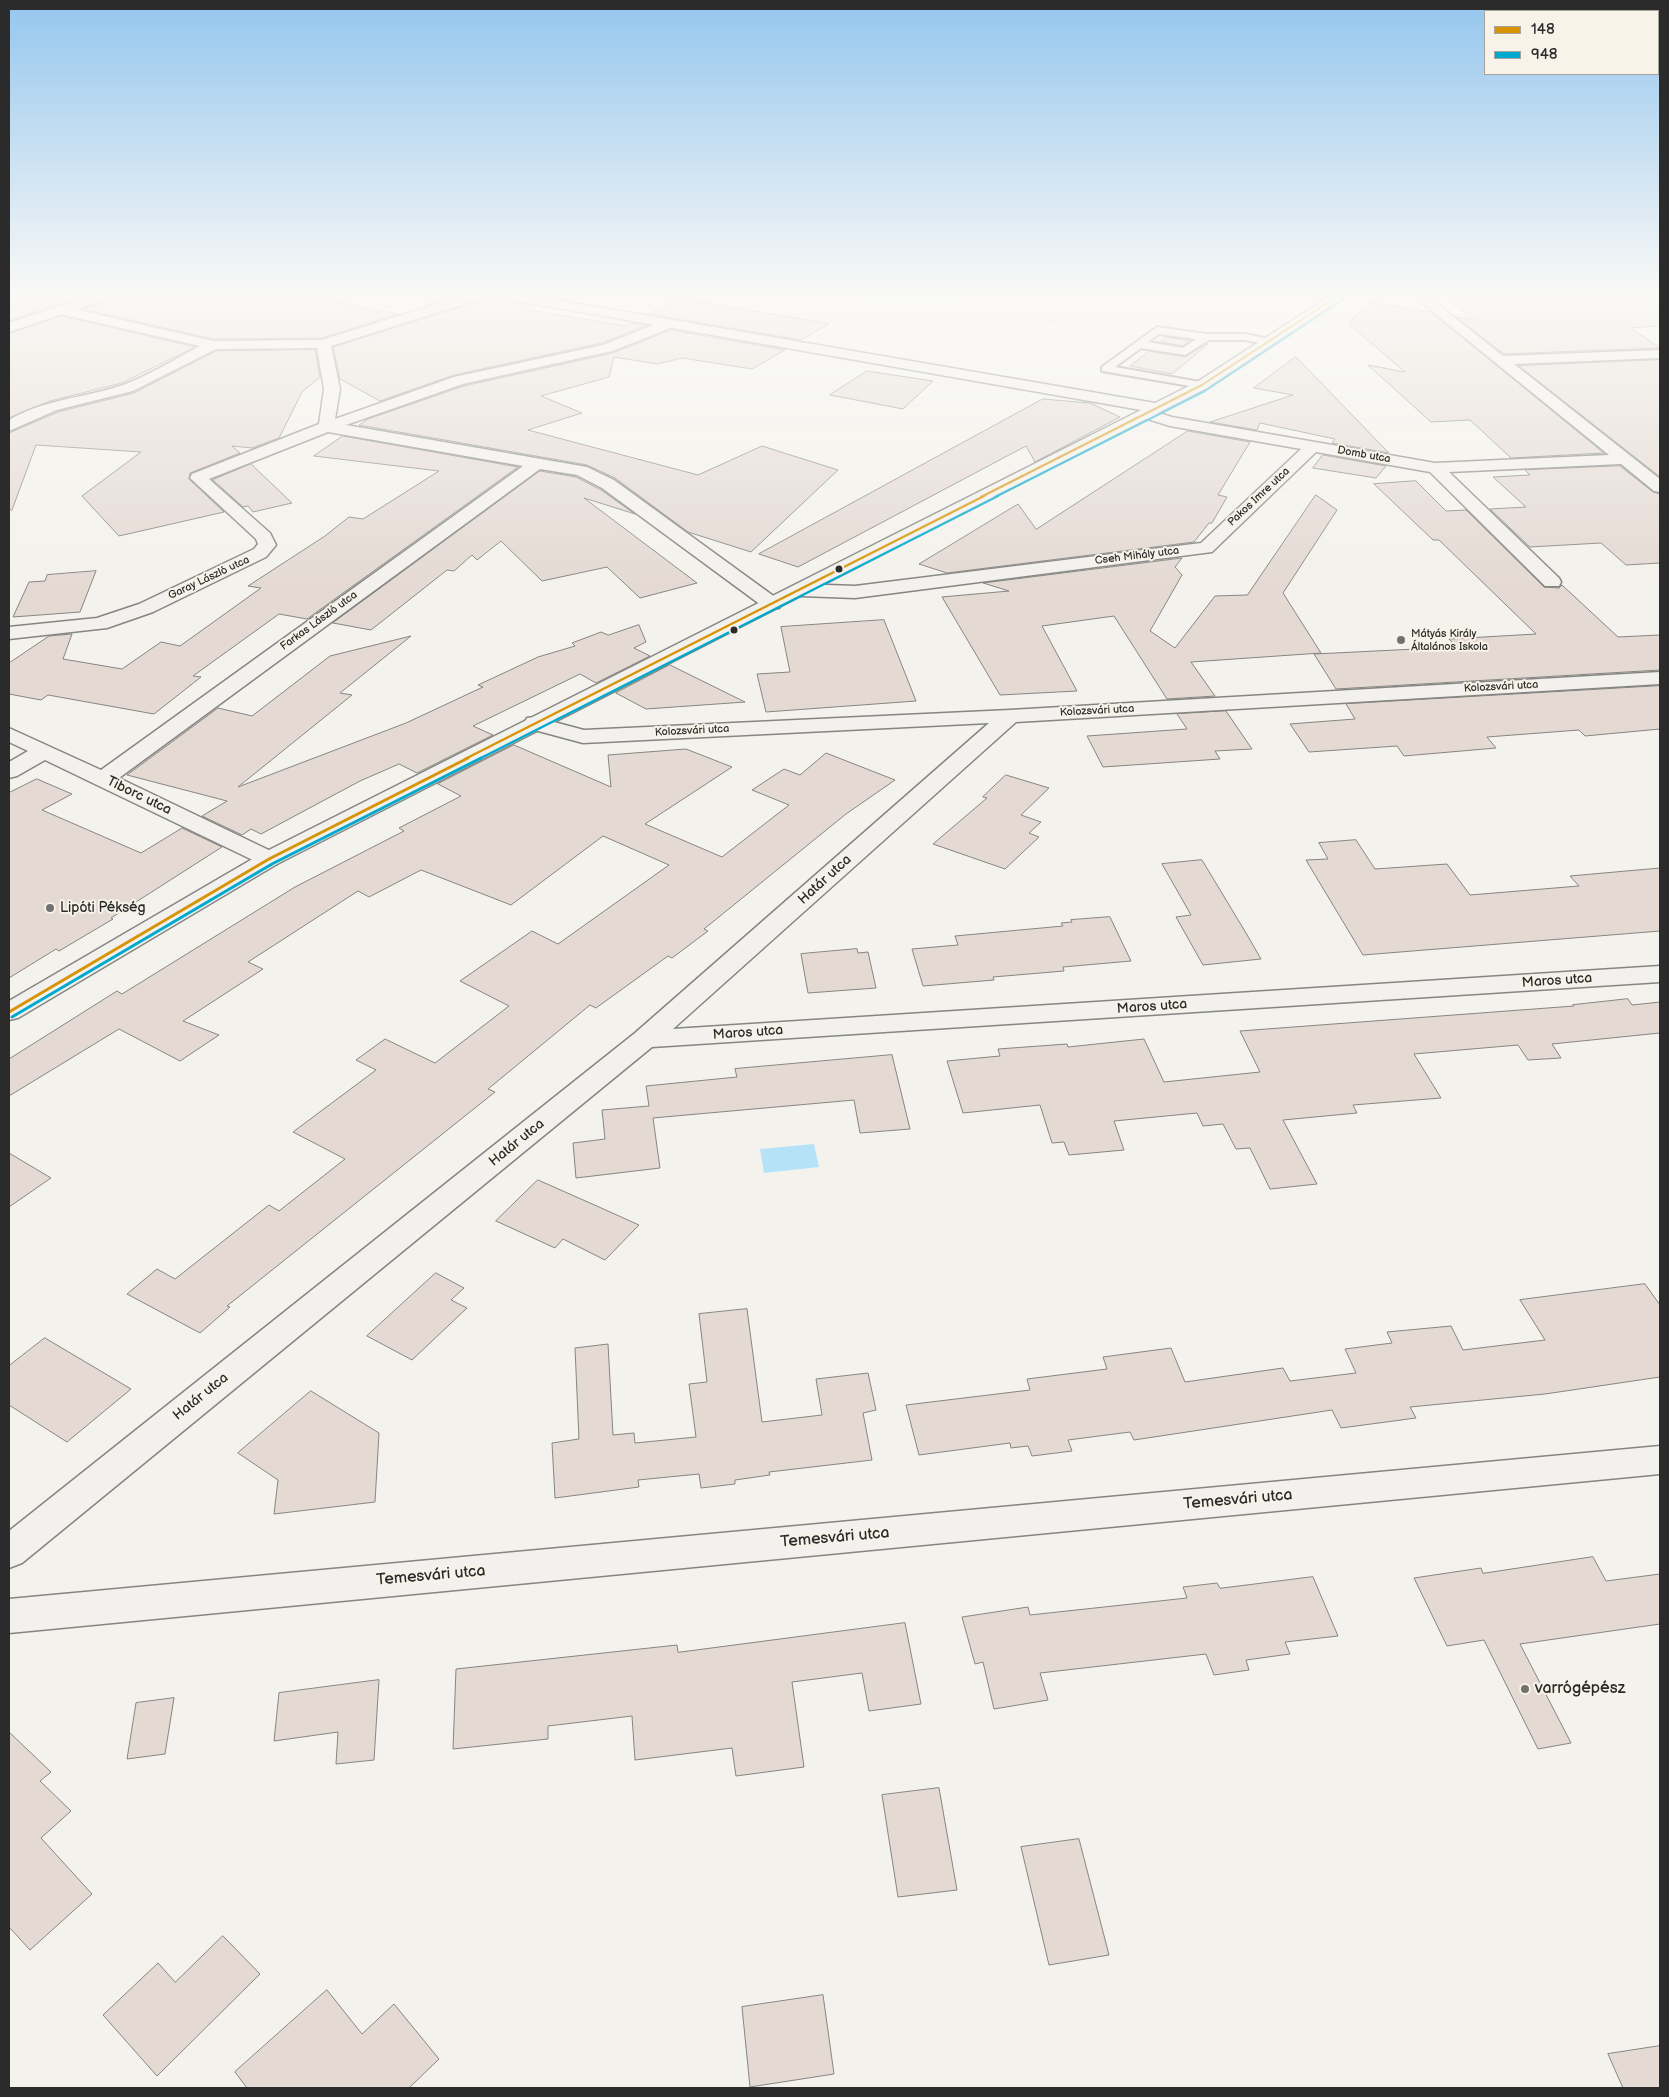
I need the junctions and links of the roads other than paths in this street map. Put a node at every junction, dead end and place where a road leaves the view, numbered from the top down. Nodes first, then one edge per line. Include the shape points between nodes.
1 (110, 392) edge
2 (332, 392) edge
3 (425, 392) edge
4 (1050, 392) edge
5 (1188, 392) edge
6 (1540, 392) edge
7 (1152, 410) junction
8 (9, 426) edge
9 (326, 427) junction
10 (1313, 446) junction
11 (1625, 459) junction
12 (536, 464) junction
13 (1435, 468) junction
14 (1660, 487) edge
15 (1206, 548) joint
16 (1552, 582) dead end
17 (801, 590) junction
18 (772, 604) junction
19 (9, 633) edge
20 (1660, 678) edge
21 (1010, 716) junction
22 (535, 723) junction
23 (9, 734) edge
24 (45, 751) junction
25 (9, 772) edge
26 (102, 779) junction
27 (270, 859) junction
28 (1660, 974) edge
29 (9, 1012) edge
30 (645, 1040) junction
31 (1660, 1460) edge
32 (9, 1552) edge
33 (9, 1616) edge

1 - 8 street via 43,409
2 - 9 street
3 - 9 street, Garay László utca
4 - 7 street, Domb utca
5 - 7 street
6 - 11 street
7 - 10 street, Domb utca via 1170,421
7 - 17 street
9 - 12 street
9 - 19 street, Garay László utca via 198,478 264,536 267,545 260,553 146,608 100,624
10 - 13 street, Domb utca
10 - 15 street, Pakos Imre utca
11 - 13 street, Domb utca
11 - 14 street
12 - 18 street via 581,471 608,484
12 - 26 street, Farkas László utca
13 - 16 street
15 - 17 street, Cseh Mihály utca via 856,592
17 - 18 street
18 - 22 street
20 - 21 street, Kolozsvári utca
21 - 22 street, Kolozsvári utca via 583,737
21 - 30 street, Határ utca
22 - 27 street
23 - 24 street, Tiborc utca
24 - 25 street
24 - 26 street, Tiborc utca
26 - 27 street, Tiborc utca
27 - 29 street
28 - 30 street, Maros utca
30 - 32 street, Határ utca
31 - 33 street, Temesvári utca

